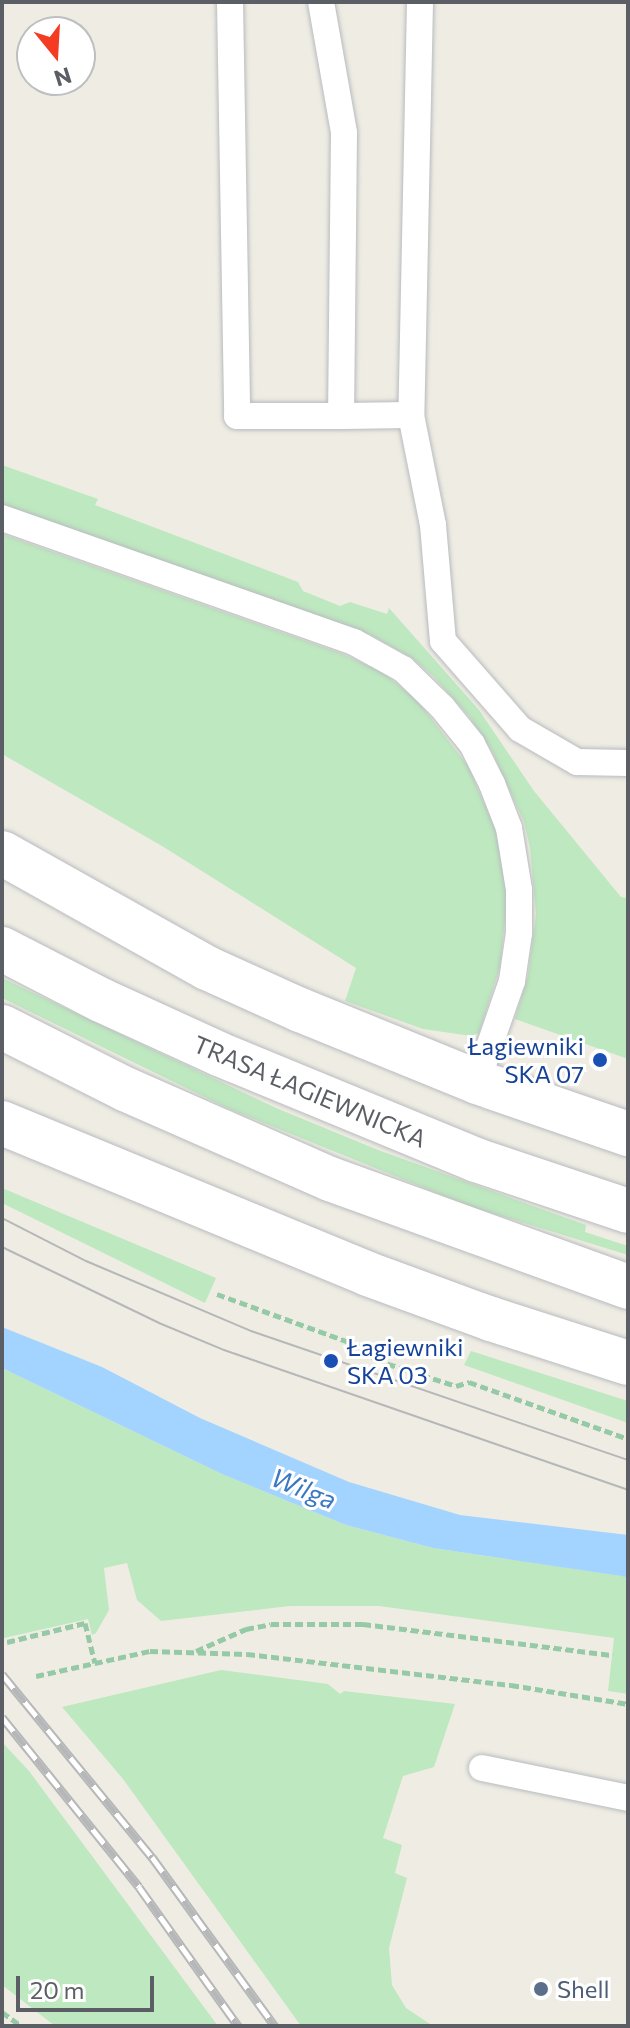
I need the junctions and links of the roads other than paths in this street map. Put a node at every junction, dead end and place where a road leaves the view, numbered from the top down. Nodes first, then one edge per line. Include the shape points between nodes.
1 (230, 2) edge
2 (321, 2) edge
3 (420, 2) edge
4 (411, 415) junction
5 (341, 416) junction
6 (2, 518) edge
7 (628, 763) edge
8 (2, 853) edge
9 (2, 949) edge
10 (2, 1027) edge
11 (477, 1082) junction
12 (2, 1123) edge
13 (628, 1134) edge
14 (628, 1211) edge
15 (628, 1287) edge
16 (628, 1363) edge
17 (482, 1768) dead end
18 (628, 1798) edge

1 - 5 lane via 237,416
2 - 5 lane via 344,133
3 - 4 lane
4 - 5 lane
4 - 7 lane via 433,525 443,641 520,729 577,762
6 - 11 lane via 354,642 403,669 442,707 472,744 492,784 509,828 519,890 512,981
8 - 11 main road via 207,968
9 - 14 main road, TRASA ŁAGIEWNICKA via 127,1012 336,1104 476,1160
10 - 15 main road via 125,1089 330,1179
11 - 13 main road
12 - 16 main road via 395,1284
17 - 18 lane

